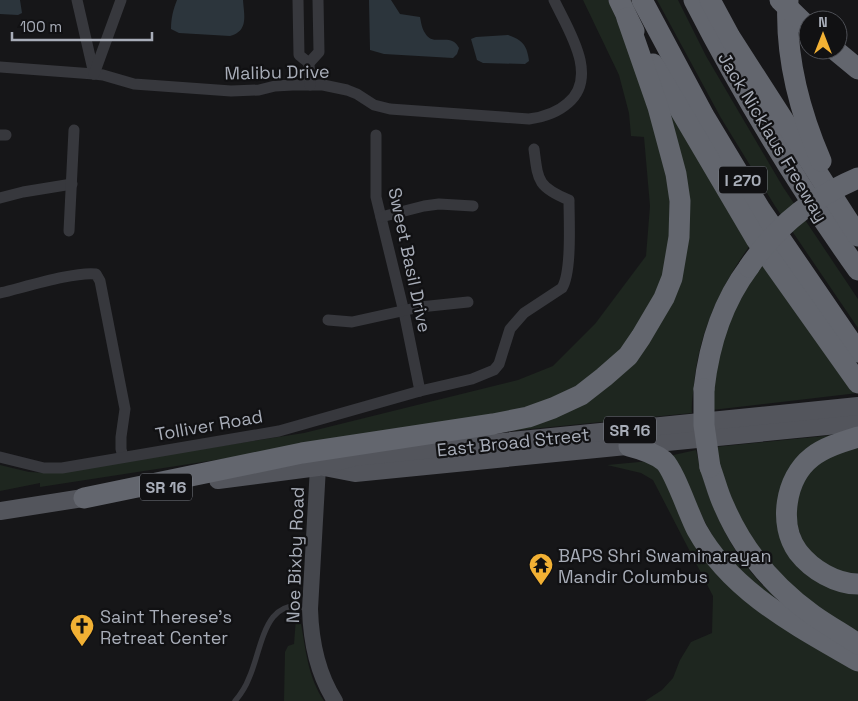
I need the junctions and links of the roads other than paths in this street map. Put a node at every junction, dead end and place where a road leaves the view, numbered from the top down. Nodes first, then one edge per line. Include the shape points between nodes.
1 (77, 0) edge
2 (121, 0) edge
3 (298, 0) edge
4 (318, 0) edge
5 (554, 0) edge
6 (642, 0) edge
7 (694, 0) edge
8 (710, 0) edge
9 (780, 0) edge
10 (788, 0) edge
11 (623, 9) edge
12 (798, 17) edge
13 (848, 60) edge
14 (309, 63) junction
15 (0, 68) edge
16 (858, 68) edge
17 (94, 74) junction
18 (310, 85) junction
19 (74, 130) dead end
20 (376, 135) dead end
21 (534, 149) dead end
22 (858, 178) edge
23 (72, 184) junction
24 (0, 198) edge
25 (473, 206) dead end
26 (845, 216) junction
27 (381, 217) junction
28 (69, 231) dead end
29 (858, 236) edge
30 (858, 270) edge
31 (0, 293) edge
32 (468, 302) dead end
33 (404, 312) junction
34 (328, 320) dead end
35 (858, 352) edge
36 (858, 383) edge
37 (420, 391) junction
38 (858, 406) edge
39 (855, 431) edge
40 (629, 446) junction
41 (0, 457) edge
42 (124, 457) junction
43 (318, 466) junction
44 (84, 498) junction
45 (0, 511) edge
46 (858, 584) edge
47 (310, 609) junction
48 (858, 644) edge
49 (858, 661) edge
50 (235, 701) edge
51 (335, 701) edge

1 - 17 street
2 - 17 street
3 - 14 street via 299,55
4 - 14 street via 319,52
5 - 18 street, Malibu Drive via 578,50 581,80 574,97 543,117 530,119 390,109 374,105 346,90
6 - 35 highway, I 270 via 704,116 760,209
7 - 30 highway, Jack Nicklaus Freeway / I 270 via 773,142
8 - 26 highway via 730,37
9 - 12 highway, bridge
10 - 26 highway via 788,41 795,84 814,143
11 - 36 highway via 756,239
11 - 44 highway via 670,152 680,201 680,228 674,271 664,298 628,356 604,378 581,395 528,417 302,453
13 - 16 highway
14 - 18 street
15 - 17 street, Malibu Drive
17 - 18 street, Malibu Drive via 134,84 231,91
19 - 23 street
20 - 27 street, Sweet Basil Drive via 376,197
21 - 37 street, Tolliver Road via 538,177 545,187 569,200 566,282 510,329 494,370 472,379
22 - 48 highway, bridge via 798,213 771,237 749,267 730,298 714,336 704,389 704,425 710,466 724,506 744,544 758,564 792,598
23 - 24 street
23 - 28 street
25 - 27 street via 439,204
26 - 29 highway
27 - 33 street, Sweet Basil Drive
31 - 42 street via 96,274 124,409 121,437
32 - 33 street via 439,304
33 - 34 street via 352,322
33 - 37 street, Sweet Basil Drive
37 - 42 street, Tolliver Road via 279,431
38 - 43 main road, East Broad Street / SR 16 via 354,457
39 - 40 main road, East Broad Street / SR 16
39 - 46 highway via 811,458 801,469 792,483 787,518 798,552 809,563 835,580
40 - 43 main road, East Broad Street / SR 16 via 356,473
40 - 49 highway via 645,450 666,462 698,530 741,584 766,605
41 - 42 street, Tolliver Road via 44,468
43 - 44 main road, East Broad Street / SR 16
43 - 47 street, Noe Bixby Road
44 - 45 main road, East Broad Street / SR 16
47 - 50 lane via 290,606 275,613 266,628 250,677
47 - 51 street, Noe Bixby Road via 317,661

